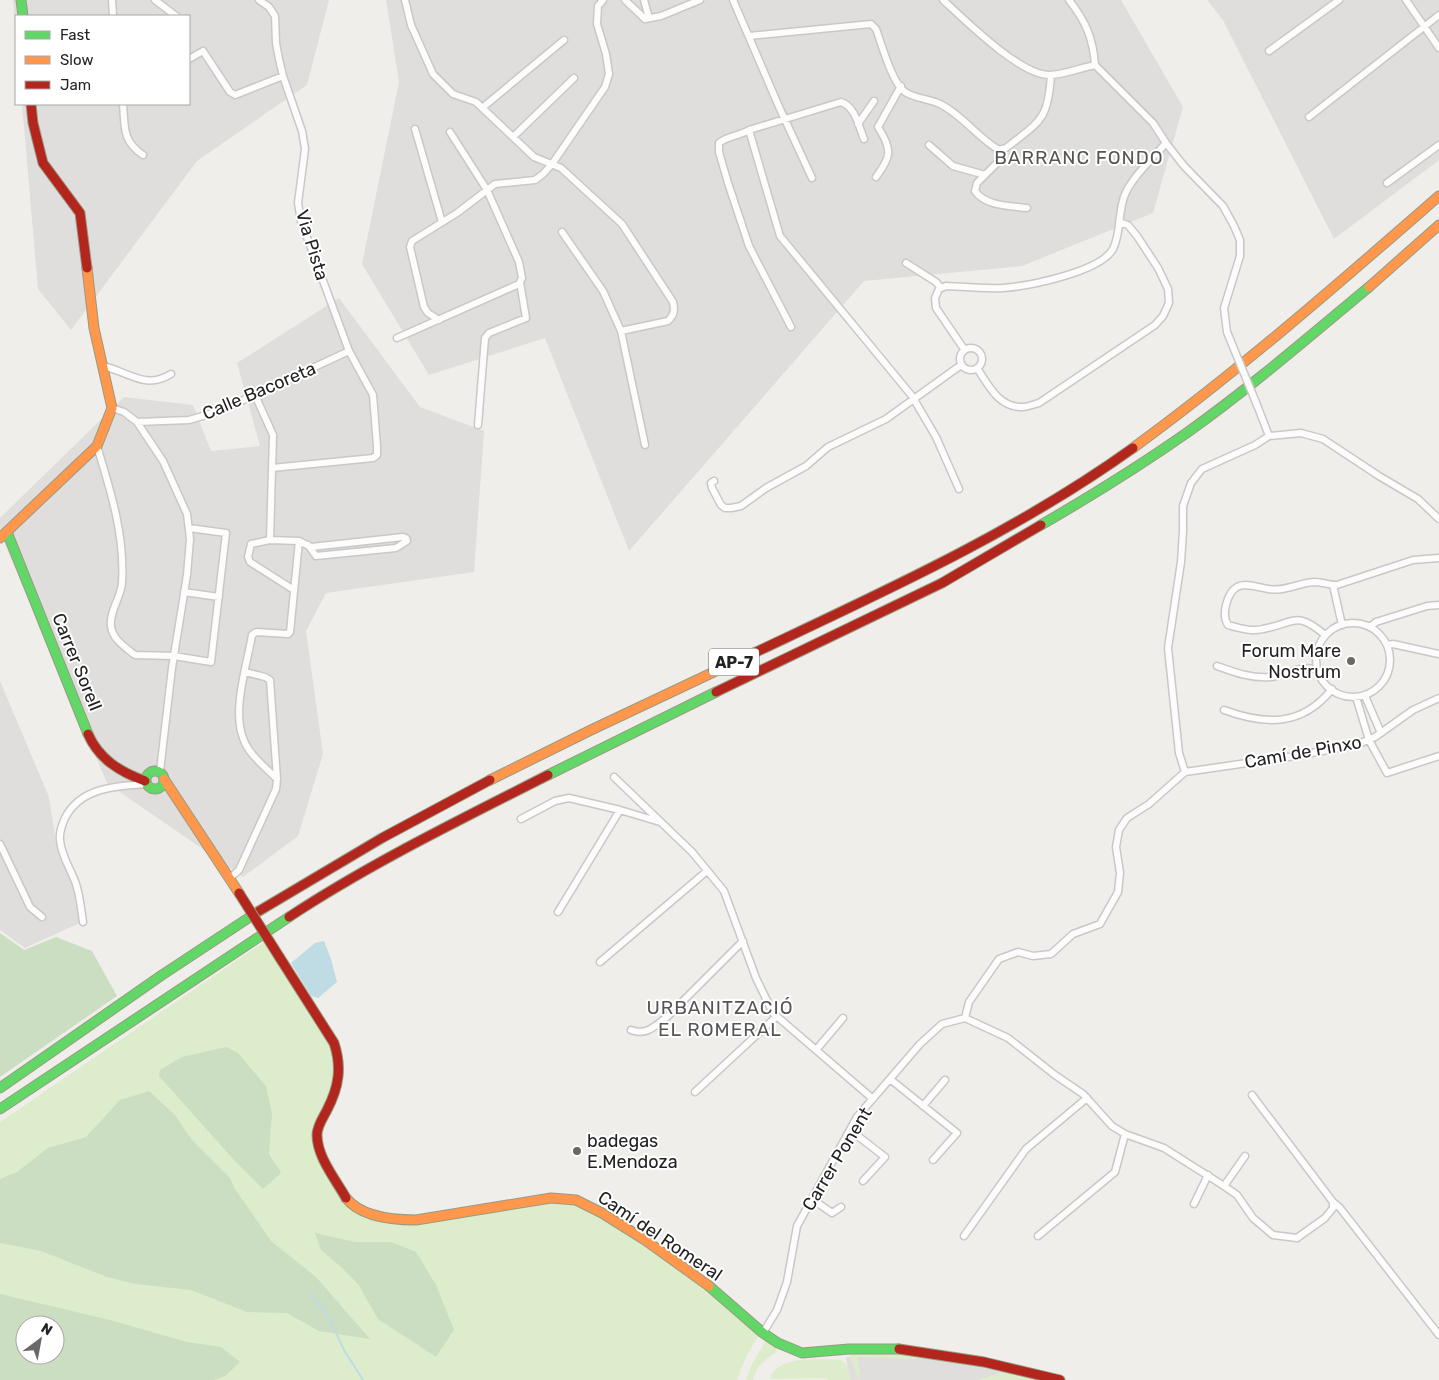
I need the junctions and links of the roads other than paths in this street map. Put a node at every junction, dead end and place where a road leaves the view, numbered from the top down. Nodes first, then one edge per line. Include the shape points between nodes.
1 (21, 0) edge
2 (112, 0) edge
3 (155, 0) edge
4 (259, 0) edge
5 (405, 0) edge
6 (603, 0) edge
7 (624, 0) edge
8 (644, 0) edge
9 (700, 0) edge
10 (733, 0) edge
11 (943, 0) edge
12 (1069, 0) edge
13 (1339, 0) edge
14 (1406, 0) edge
15 (23, 15) edge
16 (113, 15) edge
17 (175, 15) edge
18 (1439, 15) edge
19 (649, 18) junction
20 (1425, 26) junction
21 (748, 36) junction
22 (564, 40) dead end
23 (1439, 48) edge
24 (1269, 51) dead end
25 (190, 58) edge
26 (1095, 65) junction
27 (1051, 75) junction
28 (283, 76) junction
29 (574, 78) dead end
30 (903, 89) junction
31 (874, 102) dead end
32 (31, 105) edge
33 (123, 105) edge
34 (482, 108) junction
35 (1309, 118) dead end
36 (784, 119) junction
37 (858, 124) junction
38 (415, 129) dead end
39 (749, 130) junction
40 (450, 132) dead end
41 (513, 137) junction
42 (864, 138) dead end
43 (1166, 143) junction
44 (929, 144) dead end
45 (1439, 145) edge
46 (1002, 149) junction
47 (142, 155) dead end
48 (552, 164) junction
49 (985, 175) junction
50 (812, 178) dead end
51 (876, 178) dead end
52 (1387, 183) dead end
53 (486, 190) junction
54 (1439, 196) edge
55 (1027, 208) dead end
56 (442, 222) junction
57 (1120, 222) junction
58 (1439, 225) edge
59 (562, 232) dead end
60 (906, 263) dead end
61 (520, 282) junction
62 (941, 288) junction
63 (440, 320) junction
64 (791, 327) dead end
65 (621, 331) junction
66 (398, 338) dead end
67 (964, 350) junction
68 (349, 351) junction
69 (961, 365) junction
70 (103, 366) junction
71 (977, 368) junction
72 (171, 374) dead end
73 (255, 395) junction
74 (913, 398) junction
75 (112, 408) junction
76 (137, 422) junction
77 (478, 425) dead end
78 (1269, 436) junction
79 (97, 446) junction
80 (645, 446) dead end
81 (272, 468) junction
82 (714, 481) dead end
83 (959, 489) dead end
84 (1439, 519) edge
85 (189, 528) junction
86 (8, 532) junction
87 (0, 538) edge
88 (270, 540) junction
89 (299, 541) junction
90 (309, 546) junction
91 (1439, 558) edge
92 (1333, 585) junction
93 (294, 590) junction
94 (184, 592) junction
95 (219, 597) junction
96 (1439, 605) edge
97 (1342, 625) junction
98 (1370, 627) junction
99 (1325, 635) junction
100 (1388, 645) junction
101 (1439, 654) edge
102 (174, 656) junction
103 (1217, 666) dead end
104 (1317, 670) junction
105 (245, 672) junction
106 (1332, 689) junction
107 (1365, 696) junction
108 (1356, 697) junction
109 (1439, 698) edge
110 (1224, 710) dead end
111 (1381, 733) junction
112 (1369, 740) junction
113 (1439, 756) edge
114 (276, 758) junction
115 (263, 765) junction
116 (1185, 772) junction
117 (162, 775) junction
118 (277, 776) junction
119 (614, 776) dead end
120 (146, 782) junction
121 (158, 789) junction
122 (178, 799) junction
123 (620, 810) junction
124 (521, 819) dead end
125 (662, 823) junction
126 (0, 844) edge
127 (707, 871) junction
128 (230, 878) junction
129 (558, 912) dead end
130 (42, 917) dead end
131 (83, 922) dead end
132 (743, 941) junction
133 (600, 962) dead end
134 (777, 1016) junction
135 (843, 1018) dead end
136 (965, 1018) junction
137 (631, 1030) dead end
138 (816, 1050) junction
139 (890, 1079) junction
140 (945, 1080) dead end
141 (0, 1088) edge
142 (695, 1092) dead end
143 (1252, 1094) dead end
144 (1087, 1098) junction
145 (873, 1099) junction
146 (923, 1106) junction
147 (0, 1110) edge
148 (850, 1130) junction
149 (1125, 1134) junction
150 (1246, 1156) dead end
151 (933, 1160) dead end
152 (1208, 1175) junction
153 (863, 1181) dead end
154 (1224, 1186) junction
155 (812, 1199) junction
156 (1333, 1202) junction
157 (1194, 1204) dead end
158 (841, 1207) dead end
159 (964, 1236) dead end
160 (1038, 1236) dead end
161 (762, 1333) junction
162 (1439, 1336) edge
163 (1060, 1380) edge

1 - 15 main road
2 - 16 street
3 - 17 street
4 - 28 street, Via Pista via 269,7 274,16
5 - 34 street via 411,25 433,74 453,94 476,102
6 - 48 street via 598,6 597,24 608,64 605,88
7 - 19 street via 645,19
8 - 19 street
9 - 19 street
10 - 21 street
11 - 27 street via 998,48 1030,70
12 - 26 street via 1087,26
13 - 24 street
14 - 20 street
18 - 20 street
20 - 23 street
20 - 35 street
21 - 30 street via 870,24 876,29 896,80
21 - 36 street
22 - 34 street
25 - 28 street via 203,51 235,95
26 - 27 street
26 - 43 street via 1153,123
27 - 46 street via 1045,114 1038,123
28 - 68 street, Via Pista via 305,149 298,204 301,221
29 - 41 street
30 - 46 street via 942,104 992,146
30 - 51 street via 878,127 889,149 886,162
31 - 37 street
32 - 70 main road via 43,163 80,213 94,328
33 - 47 street via 129,143
34 - 41 street
36 - 37 street via 841,102 851,108
36 - 39 street
36 - 50 street
37 - 42 street
38 - 56 street
39 - 64 street via 741,136 723,139 719,143 720,152 749,246
39 - 74 street via 780,236
40 - 53 street
41 - 48 street via 534,156
43 - 57 street via 1141,170 1124,196
43 - 78 street, bridge via 1223,206 1240,240 1240,256 1224,308 1227,332
44 - 49 street via 953,166
45 - 52 street
46 - 49 street via 997,163
48 - 53 street via 535,180 495,184
48 - 65 street via 562,168 622,224 674,302 675,310 668,321
49 - 55 street via 977,183 975,191 979,197
53 - 56 street
53 - 61 street via 519,262
54 - 141 main road, AP-7 via 1201,397 1070,490 930,568 507,772 424,816 261,910
56 - 63 street via 412,241 410,246 424,307
57 - 62 street via 1112,252 1100,262 1062,278 1004,288
57 - 71 street via 1137,236 1168,288 1169,303 1155,325 1039,403 1023,407 1006,404 994,395
58 - 147 main road, AP-7 via 1260,378 1188,432 1079,503 942,583 620,738 315,900
59 - 65 street via 603,291
60 - 62 street
61 - 63 street
61 - 77 street via 526,318 489,333 485,338
62 - 67 street via 935,298 936,308
63 - 66 street
65 - 80 street
67 - 69 street via 960,357
67 - 71 street via 972,348 979,351 982,362
68 - 73 street, Calle Bacoreta
68 - 81 street, Via Pista via 373,396 376,455 373,458
69 - 71 street via 970,370
69 - 74 street
70 - 72 street via 148,382
70 - 75 main road
73 - 76 street, Calle Bacoreta via 220,411 189,420
73 - 81 street via 272,435
74 - 82 street via 886,419 828,447 806,466 741,506 725,508 721,505 712,488 711,482
74 - 83 street via 936,437
75 - 76 street
75 - 79 main road
76 - 85 street via 163,461 187,514
78 - 84 street via 1301,433 1323,439 1418,499
78 - 116 street via 1202,469 1191,483 1183,506 1181,562 1168,648 1179,753
79 - 86 main road
79 - 102 street via 113,503 122,553 122,584 111,627 117,640 135,656
81 - 88 street
85 - 94 street
85 - 95 street via 226,534
86 - 87 main road
86 - 120 main road, Carrer Sorell via 96,748 110,762
88 - 89 street
88 - 93 street via 251,544 248,558
89 - 90 street
89 - 93 street
90 - 90 street via 316,556 396,548 407,541 403,537
91 - 92 street via 1413,560
92 - 97 street
92 - 99 street via 1316,582 1280,590 1237,587 1230,596 1224,617 1228,626 1262,630 1300,619
93 - 105 street via 290,632 256,632 252,635
94 - 95 street
94 - 102 street
95 - 102 street via 211,662
96 - 98 street via 1376,622
97 - 98 street via 1362,623
97 - 99 street via 1330,629
98 - 100 street
99 - 104 street via 1316,655
100 - 101 street
100 - 107 street via 1391,658 1389,672 1380,686
102 - 117 street
103 - 104 street via 1259,678 1310,667
104 - 106 street via 1324,684
105 - 114 street via 270,680
105 - 115 street via 239,720 243,739
106 - 108 street via 1339,695
106 - 110 street via 1311,709 1289,719 1263,721
107 - 108 street
107 - 111 street
108 - 112 street
109 - 111 street, Camí de Pinxo via 1413,710
111 - 112 street, Camí de Pinxo
112 - 113 street via 1387,773
112 - 116 street, Camí de Pinxo via 1295,756
114 - 115 street via 271,766
114 - 118 street
115 - 118 street
116 - 136 street via 1149,804 1127,818 1119,830 1116,847 1120,873 1118,892 1100,924 1073,934 1051,954 1034,956 1018,952 999,959 969,1002
117 - 120 main road via 151,771 146,775
117 - 121 main road via 163,785
117 - 122 main road, Camí del Romeral
118 - 128 street via 276,789 239,870
119 - 125 street, Carrer Ponent
120 - 121 main road via 151,788
120 - 131 street via 85,796 73,806 62,824 60,841 76,885
121 - 122 main road
122 - 128 main road, Camí del Romeral
123 - 124 street via 569,798
123 - 125 street
123 - 129 street
125 - 127 street, Carrer Ponent
126 - 130 street via 30,907
127 - 132 street, Carrer Ponent via 724,891
127 - 133 street
128 - 161 main road, Camí del Romeral, bridge via 338,1053 338,1085 317,1135 323,1155 350,1203 371,1214 416,1220 551,1198 576,1200 645,1240 705,1283
132 - 134 street, Carrer Ponent via 756,978
132 - 137 street via 667,1017 643,1032
134 - 138 street, Carrer Ponent
134 - 142 street
135 - 138 street
136 - 139 street via 942,1024
136 - 144 street via 1008,1038
138 - 145 street, Carrer Ponent
139 - 145 street
139 - 146 street
140 - 146 street
143 - 156 street
144 - 149 street via 1112,1126
144 - 159 street via 1026,1149
145 - 148 street, Carrer Ponent
146 - 151 street via 957,1133
148 - 153 street via 885,1157
148 - 155 street, Carrer Ponent
149 - 152 street via 1164,1148
149 - 160 street via 1115,1172
150 - 154 street
152 - 154 street
152 - 157 street
154 - 156 street via 1236,1195 1252,1218 1273,1235 1297,1238 1325,1218 1333,1208
155 - 158 street via 832,1214
155 - 161 street, Carrer Ponent via 797,1226 787,1282
156 - 162 street
161 - 163 main road, Camí del Romeral via 802,1353 898,1349 984,1362

